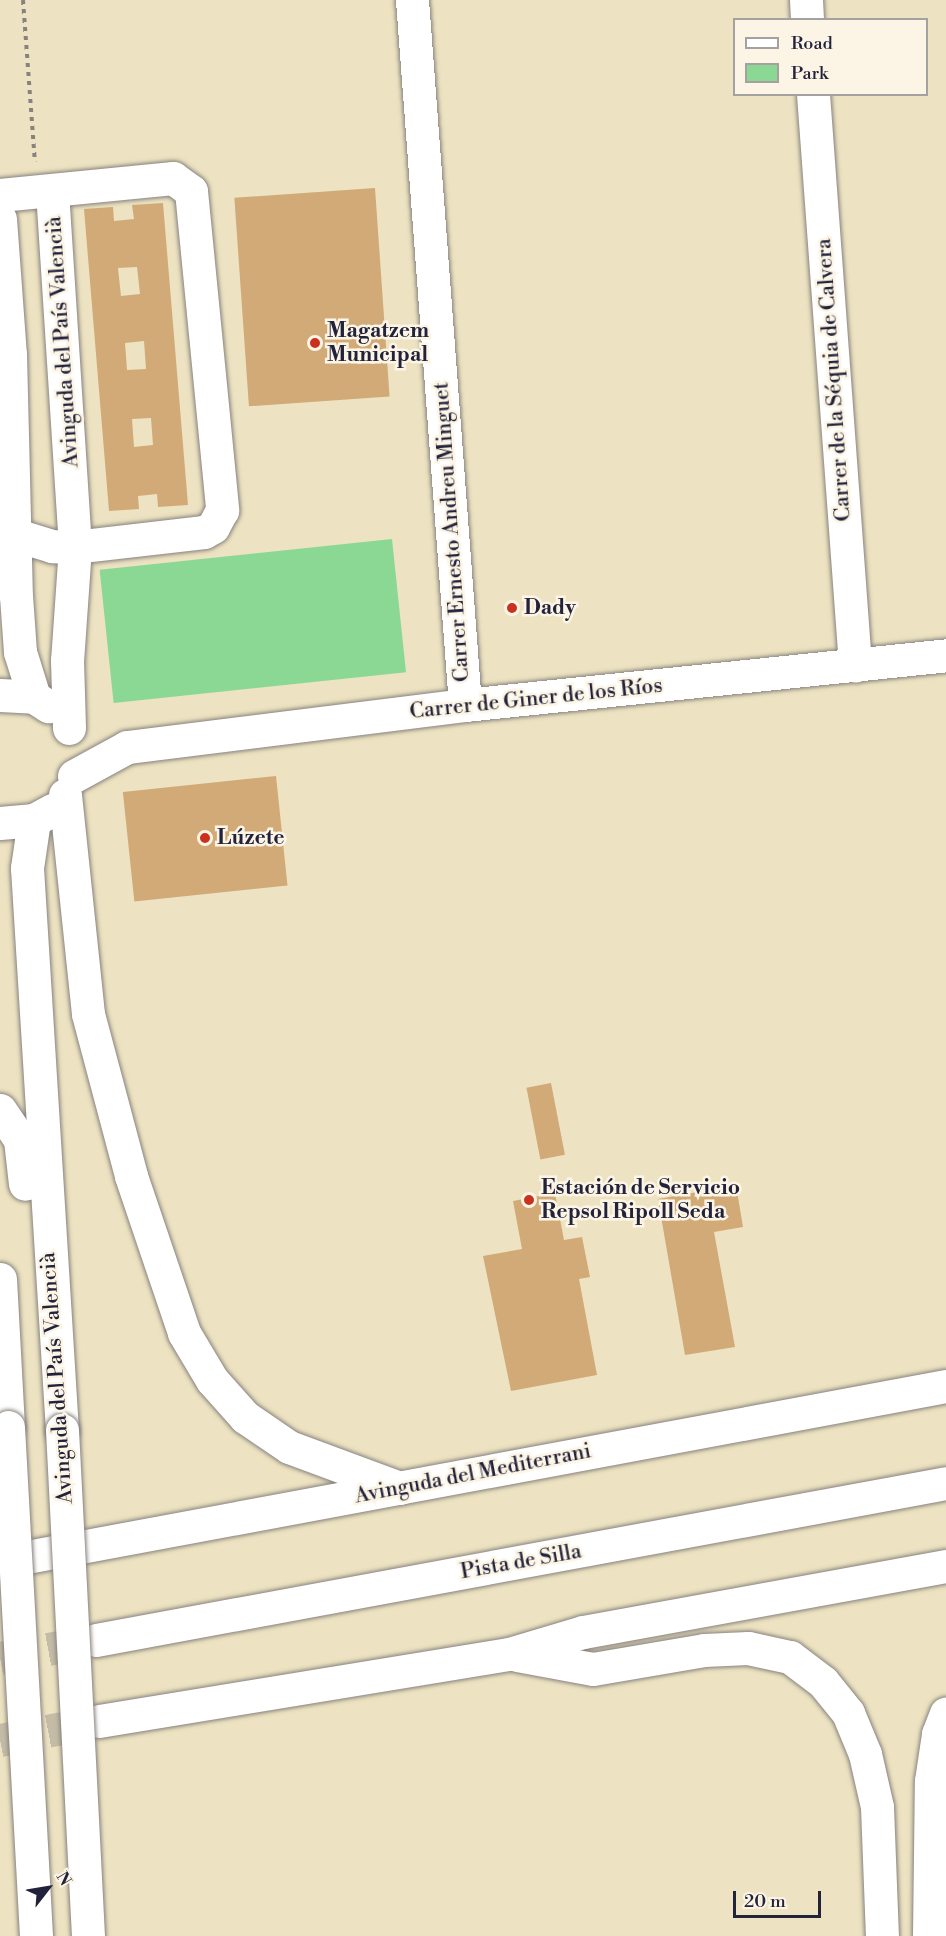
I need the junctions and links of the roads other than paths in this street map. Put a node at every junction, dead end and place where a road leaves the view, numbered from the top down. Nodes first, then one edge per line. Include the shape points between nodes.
1 (412, 0) edge
2 (806, 0) edge
3 (807, 18) edge
4 (813, 96) edge
5 (52, 191) junction
6 (0, 195) edge
7 (0, 219) edge
8 (3, 298) edge
9 (15, 535) junction
10 (75, 547) junction
11 (946, 655) edge
12 (855, 665) junction
13 (0, 695) edge
14 (34, 697) junction
15 (465, 705) junction
16 (70, 731) junction
17 (127, 747) junction
18 (70, 786) junction
19 (34, 820) junction
20 (0, 823) edge
21 (0, 1110) edge
22 (49, 1241) junction
23 (0, 1279) edge
24 (946, 1386) edge
25 (946, 1483) edge
26 (402, 1489) junction
27 (0, 1562) edge
28 (946, 1566) edge
29 (96, 1640) tunnel mouth
30 (509, 1653) junction
31 (946, 1713) edge
32 (99, 1721) tunnel mouth
33 (36, 1936) edge
34 (88, 1936) edge
35 (882, 1936) edge
36 (928, 1936) edge

1 - 15 main road, Carrer Ernesto Andreu Minguet
2 - 3 main road
4 - 12 main road, Carrer de la Séquia de Calvera
5 - 6 main road, Avinguda del País Valencià
5 - 10 main road, Avinguda del País Valencià
5 - 10 main road via 172,178 191,191 222,510 213,527 204,532
7 - 8 main road
8 - 9 main road
9 - 10 main road via 52,546
9 - 14 main road via 20,651
10 - 16 main road, Avinguda del País Valencià via 67,660
11 - 12 main road, Carrer de Giner de los Ríos
12 - 15 main road, Carrer de Giner de los Ríos
13 - 14 main road
14 - 16 main road via 54,710
15 - 17 main road, Carrer de Giner de los Ríos
16 - 17 main road, Carrer de Giner de los Ríos
16 - 18 main road, Avinguda del País Valencià via 76,755
17 - 18 main road, Carrer de Giner de los Ríos
18 - 19 main road, Carrer de Giner de los Ríos via 52,810
18 - 26 main road, Avinguda del País Valencià via 88,1014 130,1176 184,1333 212,1380 245,1417 289,1447
19 - 20 main road
19 - 22 main road, Avinguda del País Valencià via 27,868
21 - 22 main road via 20,1140 25,1185
22 - 34 main road, Avinguda del País Valencià, bridge
23 - 33 main road, bridge
24 - 26 main road, Avinguda del Mediterrani
25 - 29 main road, Pista de Silla
26 - 27 main road, Avinguda del Mediterrani
28 - 30 main road via 583,1632
30 - 32 main road
30 - 35 main road via 593,1669 704,1650 748,1648 790,1658 822,1682 848,1713 865,1754 877,1807
31 - 36 main road via 938,1734 931,1781

